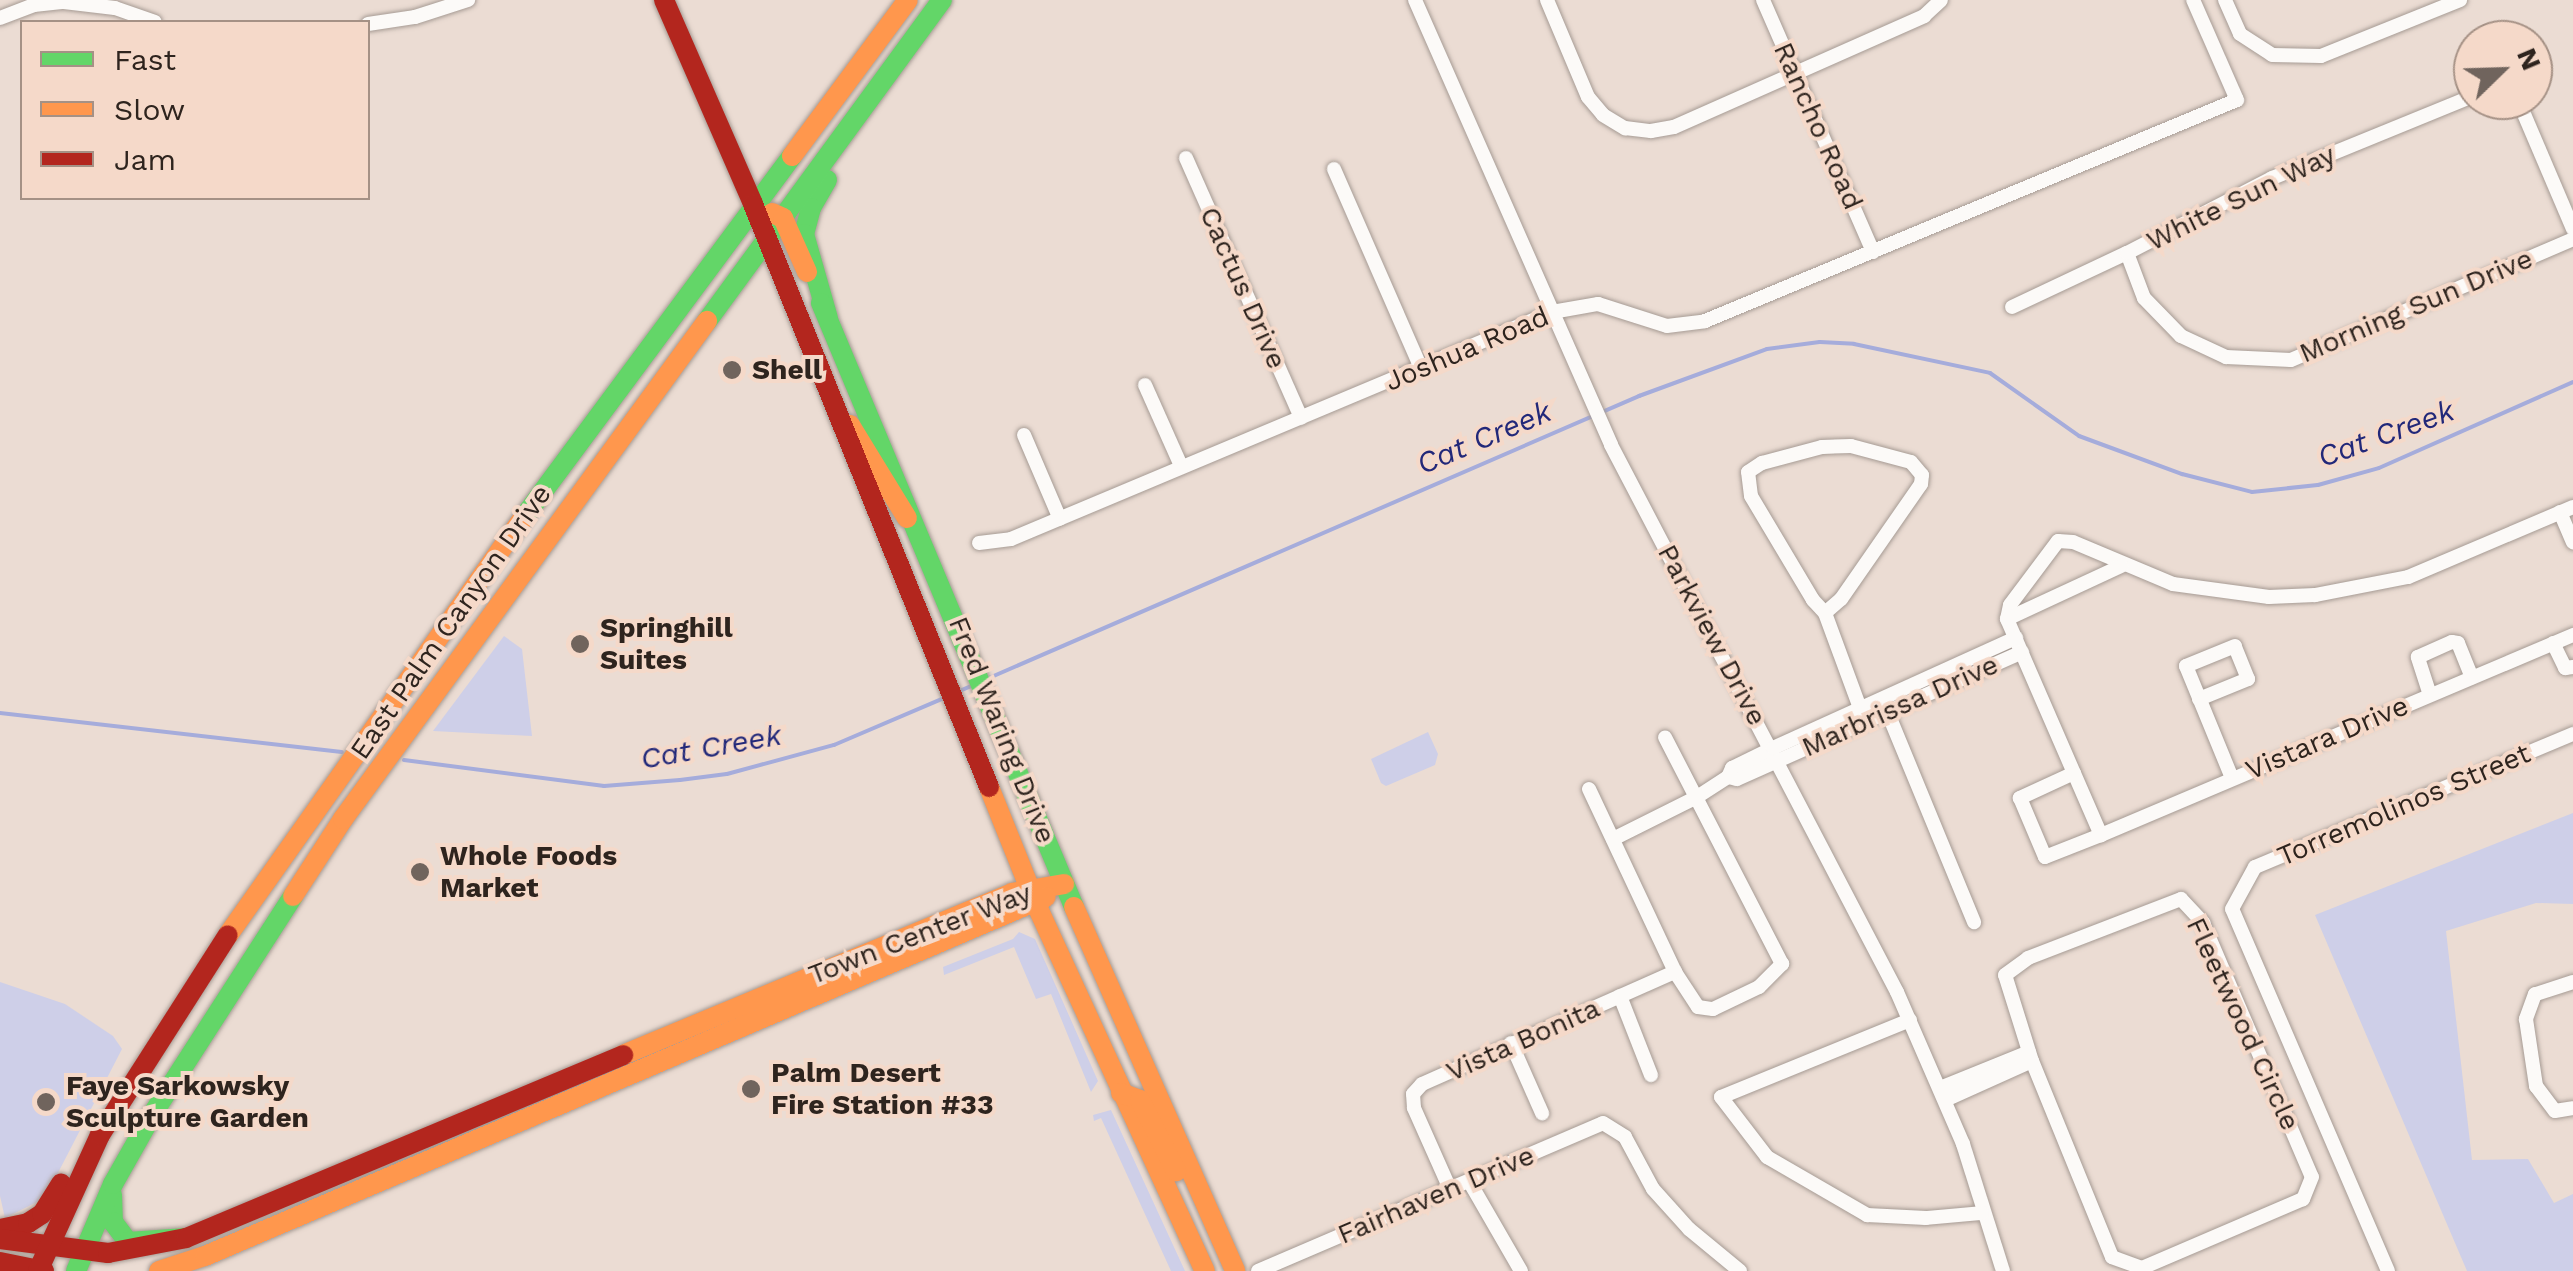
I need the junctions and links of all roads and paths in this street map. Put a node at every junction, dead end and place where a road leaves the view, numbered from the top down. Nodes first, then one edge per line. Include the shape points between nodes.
1 (468, 0) edge
2 (664, 0) edge
3 (908, 0) edge
4 (942, 0) edge
5 (1415, 0) edge
6 (1546, 0) edge
7 (1763, 0) edge
8 (1941, 0) edge
9 (2193, 0) edge
10 (2225, 0) edge
11 (2460, 0) edge
12 (0, 18) edge
13 (149, 20) edge
14 (370, 24) edge
15 (1795, 73) junction
16 (2453, 104) edge
17 (2527, 120) edge
18 (842, 139) junction
19 (1186, 158) dead end
20 (1334, 169) dead end
21 (752, 204) junction
22 (783, 218) junction
23 (2573, 229) edge
24 (2573, 238) edge
25 (765, 241) junction
26 (1874, 252) junction
27 (2127, 254) junction
28 (2012, 307) dead end
29 (1552, 312) junction
30 (828, 318) junction
31 (802, 328) junction
32 (1420, 368) junction
33 (1145, 385) dead end
34 (866, 406) junction
35 (1301, 418) junction
36 (839, 420) junction
37 (1024, 435) dead end
38 (1180, 466) junction
39 (2567, 509) edge
40 (1060, 519) junction
41 (918, 524) junction
42 (2573, 542) edge
43 (979, 543) dead end
44 (2121, 566) junction
45 (1825, 612) junction
46 (2007, 619) junction
47 (2573, 635) edge
48 (2553, 643) junction
49 (2019, 645) junction
50 (1983, 662) junction
51 (2573, 667) edge
52 (2472, 677) junction
53 (1938, 682) junction
54 (2430, 695) junction
55 (2200, 699) junction
56 (1874, 711) junction
57 (2573, 734) edge
58 (1665, 738) dead end
59 (1776, 753) junction
60 (2074, 774) junction
61 (2232, 778) junction
62 (1589, 790) dead end
63 (1696, 797) junction
64 (310, 821) junction
65 (2100, 835) junction
66 (1612, 839) junction
67 (1064, 884) junction
68 (1033, 896) junction
69 (288, 900) junction
70 (1974, 922) dead end
71 (1674, 972) junction
72 (2573, 982) edge
73 (1620, 996) junction
74 (1910, 1020) junction
75 (1511, 1043) junction
76 (2031, 1057) junction
77 (1651, 1075) dead end
78 (1121, 1093) junction
79 (1942, 1094) junction
80 (2573, 1108) edge
81 (113, 1112) junction
82 (1542, 1113) dead end
83 (1469, 1181) junction
84 (114, 1184) junction
85 (1450, 1189) junction
86 (1206, 1207) junction
87 (1982, 1213) junction
88 (0, 1229) edge
89 (186, 1238) junction
90 (0, 1239) edge
91 (48, 1247) junction
92 (80, 1261) edge
93 (0, 1262) edge
94 (40, 1271) edge
95 (158, 1271) edge
96 (1205, 1271) edge
97 (1235, 1271) edge
98 (1258, 1271) edge
99 (1521, 1271) edge
100 (1740, 1271) edge
101 (2003, 1271) edge
102 (2388, 1271) edge

1 - 14 street
2 - 21 main road, Fred Waring Drive
3 - 21 main road, East Palm Canyon Drive
4 - 18 main road, East Palm Canyon Drive
5 - 29 street, Parkview Drive
6 - 15 street via 1588,97 1625,128 1674,127
7 - 15 street, Rancho Road
8 - 15 street via 1924,16
9 - 26 street, Joshua Road via 2236,100
10 - 11 street via 2240,34 2272,54 2321,56
12 - 13 street via 64,2
15 - 26 street, Rancho Road
16 - 27 street, White Sun Way via 2272,178
17 - 23 street
18 - 22 main road, East Palm Canyon Drive
18 - 30 main road via 804,234
19 - 35 street, Cactus Drive
20 - 32 street
21 - 22 main road
21 - 25 main road, Fred Waring Drive
21 - 64 main road, East Palm Canyon Drive
22 - 25 main road, East Palm Canyon Drive
22 - 30 main road, Fred Waring Drive
24 - 27 street, Morning Sun Drive via 2291,360 2226,357 2180,336 2144,298
25 - 31 main road, Fred Waring Drive
25 - 69 main road, East Palm Canyon Drive
26 - 29 street, Joshua Road via 1705,321 1668,326 1598,304
27 - 28 street, White Sun Way
29 - 32 street, Joshua Road
29 - 59 street, Parkview Drive via 1611,446
30 - 34 main road, Fred Waring Drive
31 - 34 main road via 824,352 846,398
31 - 36 main road, Fred Waring Drive
32 - 35 street, Joshua Road
33 - 38 street
34 - 41 main road, Fred Waring Drive
35 - 38 street, Joshua Road
36 - 41 main road via 854,426 892,499
36 - 68 main road, Fred Waring Drive
37 - 40 street
38 - 40 street, Joshua Road
39 - 42 street
39 - 44 street via 2408,577 2315,595 2220,593
40 - 43 street, Joshua Road via 1012,539
41 - 67 main road, Fred Waring Drive
44 - 46 street
44 - 46 street via 2058,541
45 - 45 street via 1920,484 1922,475 1911,462 1851,446 1822,447 1748,472 1752,496
45 - 56 street via 1854,686
46 - 49 street
47 - 48 street, Vistara Drive
48 - 51 street via 2565,668
48 - 52 street, Vistara Drive
49 - 50 street, Marbrissa Drive
49 - 60 street
50 - 53 street, Marbrissa Drive
50 - 53 street, Marbrissa Drive via 1956,681
52 - 54 street, Vistara Drive
52 - 54 street via 2458,643 2418,656
53 - 56 street, Marbrissa Drive
54 - 61 street, Vistara Drive
55 - 55 street via 2186,666 2235,646 2248,679
55 - 61 street
56 - 59 street, Marbrissa Drive
56 - 70 street via 1891,732
57 - 102 street, Torremolinos Street via 2255,868 2232,909
58 - 63 street
59 - 63 street, Marbrissa Drive
59 - 74 street, Parkview Drive
60 - 65 street
60 - 65 street, Vistara Drive via 2020,798 2045,857
61 - 65 street, Vistara Drive
62 - 66 street
63 - 66 street, Marbrissa Drive
63 - 71 street via 1782,964 1759,988 1713,1009 1698,1006
64 - 69 main road via 288,876
64 - 81 main road, East Palm Canyon Drive
66 - 71 street
67 - 68 main road, Town Center Way
67 - 86 main road, Fred Waring Drive
68 - 78 main road, Fred Waring Drive
68 - 89 main road, Town Center Way
68 - 95 main road, Town Center Way
69 - 84 main road, East Palm Canyon Drive
71 - 73 street, Vista Bonita
72 - 80 street via 2535,994 2526,1020 2536,1086 2554,1111
73 - 75 street, Vista Bonita
73 - 77 street
74 - 79 street, Parkview Drive
74 - 87 street via 1721,1097 1767,1157 1867,1215
75 - 82 street
75 - 85 street, Vista Bonita via 1413,1094
76 - 76 street, Fleetwood Circle via 2005,975 2028,958 2181,899 2203,923 2312,1177 2304,1199 2142,1268 2112,1256
76 - 79 street
78 - 86 main road via 1140,1100 1179,1176
78 - 96 main road, Fred Waring Drive
79 - 87 street, Parkview Drive
81 - 88 main road via 76,1153 42,1214
81 - 91 main road, East Palm Canyon Drive
83 - 85 street, Fairhaven Drive
83 - 99 street
83 - 100 street, Fairhaven Drive via 1603,1123 1616,1127 1665,1202
84 - 89 main road via 113,1222 128,1242
84 - 92 main road, East Palm Canyon Drive
85 - 98 street, Fairhaven Drive
86 - 97 main road, Fred Waring Drive
87 - 101 street, Parkview Drive
89 - 92 main road, Town Center Way
90 - 91 main road, Town Center Way
91 - 92 main road, Town Center Way
91 - 94 main road, East Palm Canyon Drive
93 - 94 main road

